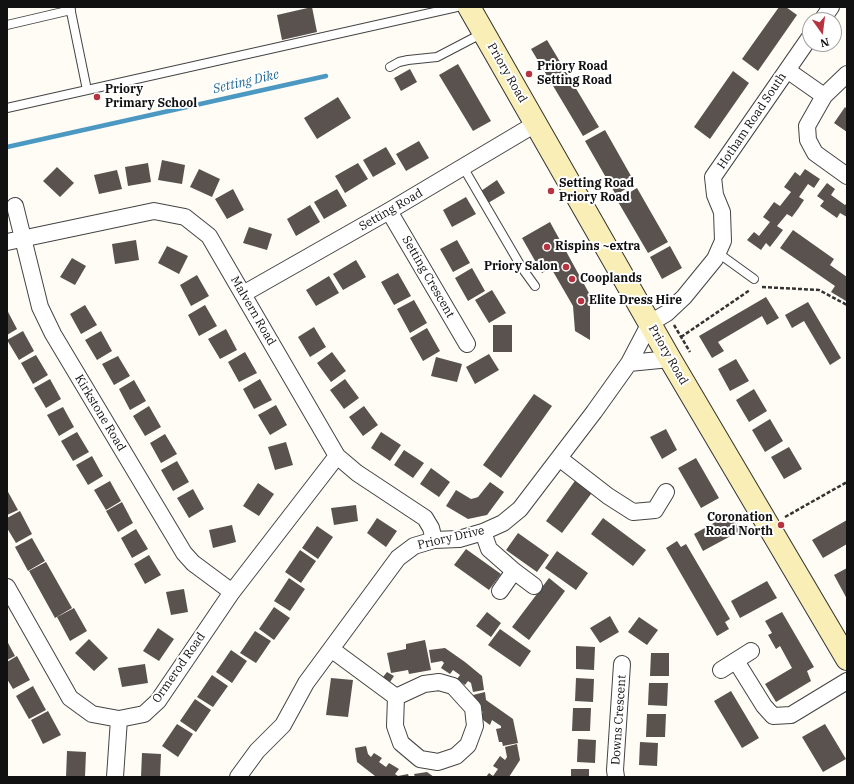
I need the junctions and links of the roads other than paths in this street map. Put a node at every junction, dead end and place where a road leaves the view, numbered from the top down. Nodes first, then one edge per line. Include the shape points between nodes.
1 (457, 7) edge
2 (469, 7) edge
3 (70, 9) edge
4 (7, 25) edge
5 (484, 33) junction
6 (802, 48) edge
7 (390, 67) dead end
8 (787, 70) junction
9 (847, 74) edge
10 (87, 90) junction
11 (824, 96) junction
12 (7, 108) edge
13 (536, 123) junction
14 (463, 167) junction
15 (847, 176) edge
16 (15, 206) dead end
17 (389, 211) junction
18 (15, 240) edge
19 (718, 253) junction
20 (754, 280) dead end
21 (535, 286) dead end
22 (243, 294) junction
23 (650, 323) junction
24 (467, 344) dead end
25 (670, 359) junction
26 (629, 363) junction
27 (337, 456) junction
28 (559, 458) junction
29 (666, 492) dead end
30 (483, 532) junction
31 (434, 540) junction
32 (514, 571) junction
33 (534, 586) dead end
34 (7, 587) edge
35 (500, 591) dead end
36 (232, 592) junction
37 (331, 649) junction
38 (751, 652) dead end
39 (847, 659) edge
40 (736, 661) junction
41 (622, 664) dead end
42 (721, 670) dead end
43 (847, 681) edge
44 (396, 697) junction
45 (119, 718) junction
46 (115, 777) edge
47 (238, 777) edge
48 (616, 777) edge

1 - 10 lane
2 - 5 street, Priory Road
3 - 4 lane
3 - 10 lane
5 - 7 lane via 436,57 408,60
5 - 13 street, Priory Road
6 - 8 street, Hotham Road South
8 - 11 street
8 - 19 street, Hotham Road South via 713,177 715,195 722,212 723,241
9 - 11 street
10 - 12 lane
11 - 15 street via 806,126 808,140 815,153
13 - 14 street, Setting Road
13 - 23 street, Priory Road
14 - 17 street, Setting Road
14 - 21 lane
16 - 18 street, Kirkstone Road
17 - 22 street, Setting Road
17 - 24 street, Setting Crescent
18 - 22 street, Malvern Road via 154,211 185,217 209,236
18 - 36 street, Kirkstone Road via 53,334 184,553 193,563
19 - 20 lane
19 - 23 street, Hotham Road South via 684,297 667,313
22 - 27 street, Malvern Road
23 - 25 street, Priory Road
23 - 26 street, Priory Drive
25 - 26 street
25 - 39 street, Priory Road
26 - 28 street, Priory Drive
27 - 31 street, Malvern Road via 357,474 425,518
27 - 36 street, Ormerod Road
28 - 29 street via 633,512 655,510
28 - 30 street, Priory Drive via 520,509 503,523
30 - 31 street, Priory Drive via 459,538
30 - 32 street via 489,549
31 - 37 street, Priory Drive via 414,546 398,558
32 - 33 street
32 - 35 street
34 - 45 street, Ormerod Road via 70,698 92,714
36 - 45 street, Ormerod Road via 158,701 144,714
37 - 44 street
37 - 47 street, Priory Drive via 306,683 284,725 257,751
38 - 40 street
40 - 42 street
40 - 43 street via 773,716 791,715
41 - 48 street, Downs Crescent
44 - 44 street via 424,684 440,682 453,686 473,708 475,726 468,745 456,756 438,762 420,759 401,743 395,726
45 - 46 street

